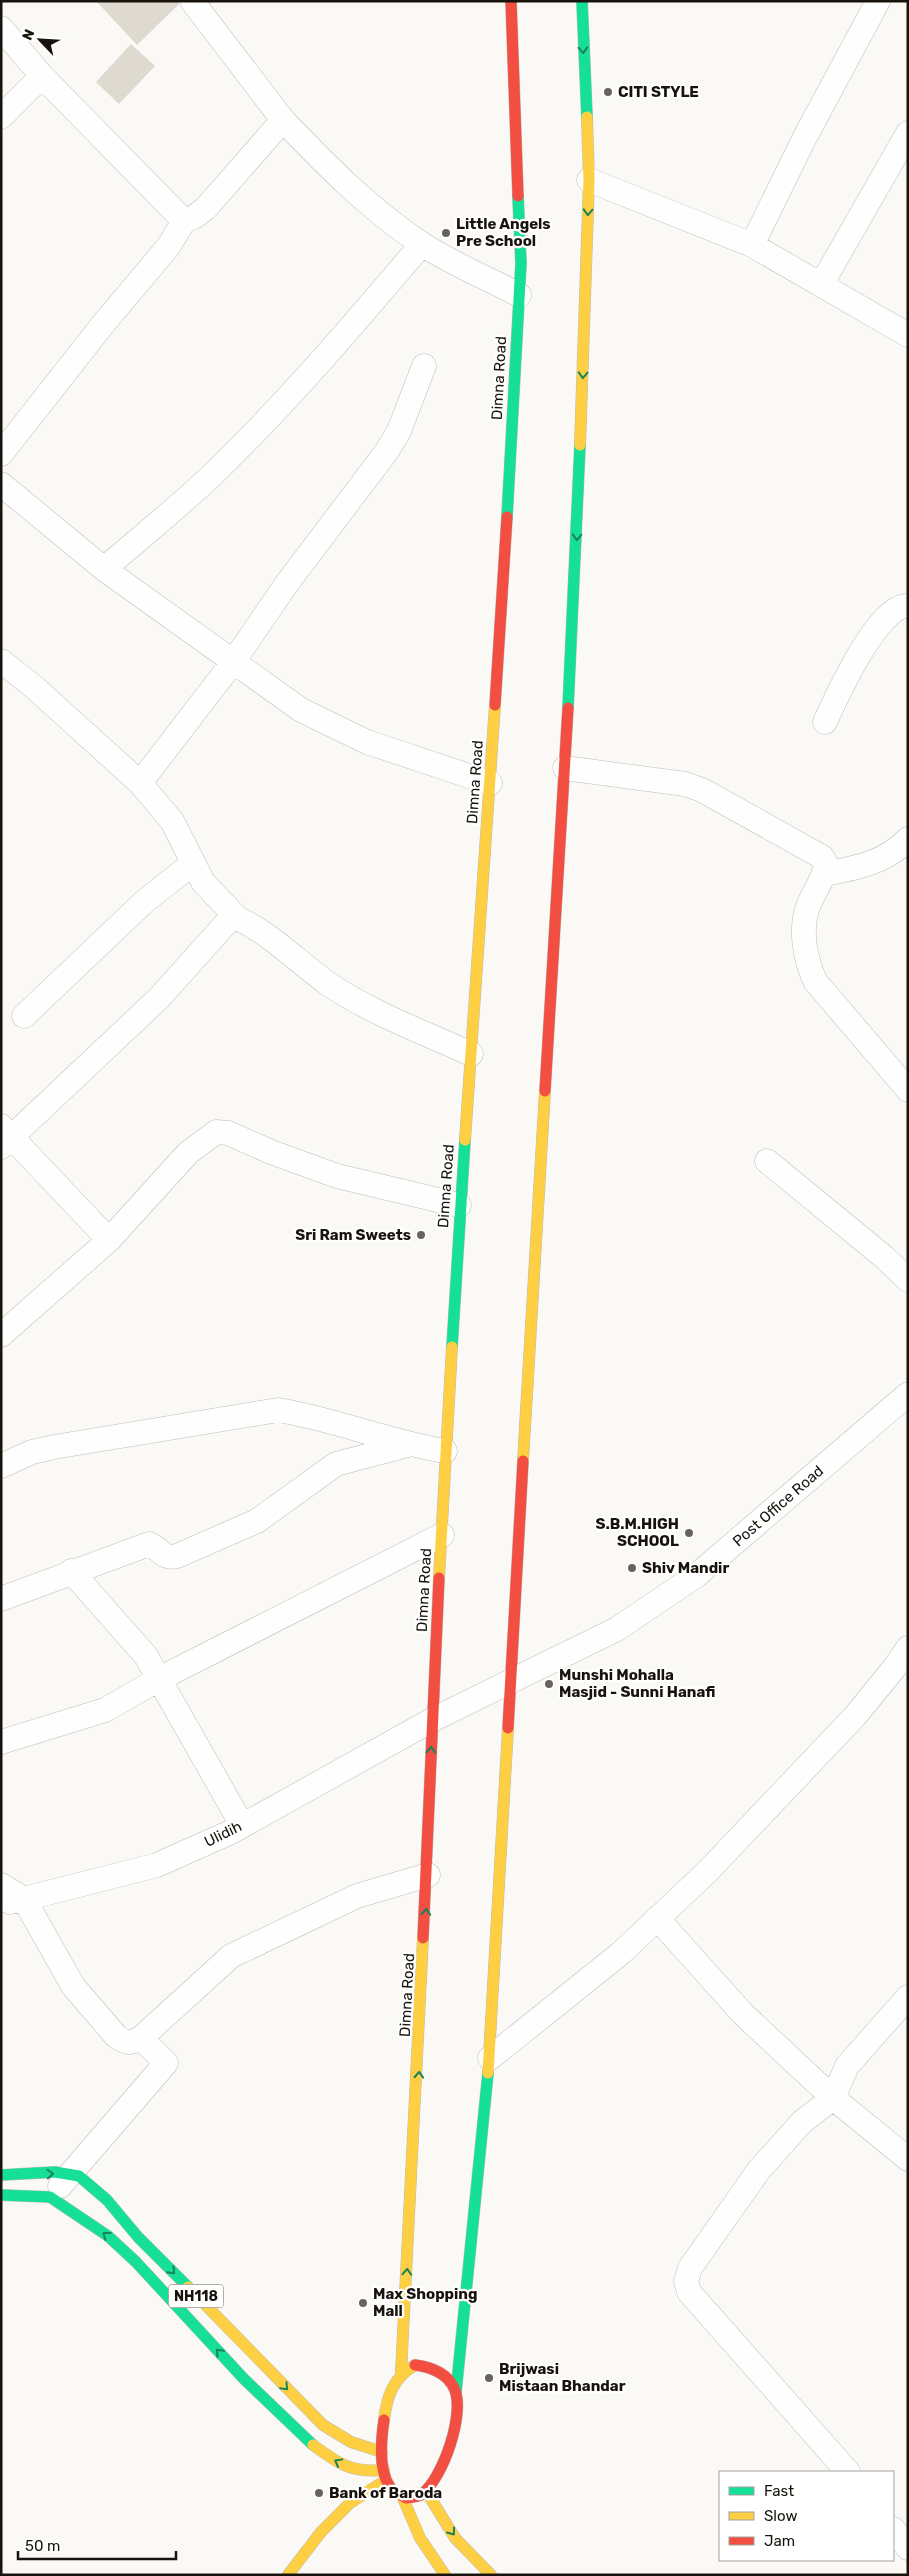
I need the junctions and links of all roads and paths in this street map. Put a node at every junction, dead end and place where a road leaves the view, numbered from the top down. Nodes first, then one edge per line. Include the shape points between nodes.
1 (192, 1) edge
2 (511, 1) edge
3 (582, 1) edge
4 (878, 1) edge
5 (1, 28) edge
6 (42, 76) junction
7 (1, 117) edge
8 (283, 120) junction
9 (908, 133) edge
10 (589, 180) junction
11 (184, 221) junction
12 (422, 244) junction
13 (752, 245) junction
14 (821, 285) junction
15 (519, 295) junction
16 (908, 335) edge
17 (424, 366) dead end
18 (1, 454) edge
19 (1, 484) edge
20 (104, 569) junction
21 (908, 606) edge
22 (1, 661) edge
23 (233, 662) junction
24 (825, 722) dead end
25 (565, 768) junction
26 (140, 783) junction
27 (490, 783) junction
28 (908, 839) edge
29 (192, 864) junction
30 (824, 874) junction
31 (237, 918) junction
32 (24, 1016) dead end
33 (471, 1054) junction
34 (905, 1080) edge
35 (5, 1137) edge
36 (767, 1161) dead end
37 (459, 1205) junction
38 (109, 1240) junction
39 (908, 1280) edge
40 (1, 1335) edge
41 (908, 1394) edge
42 (408, 1445) junction
43 (445, 1451) junction
44 (1, 1466) edge
45 (442, 1535) junction
46 (71, 1571) junction
47 (1, 1599) edge
48 (908, 1648) edge
49 (159, 1678) junction
50 (511, 1682) junction
51 (432, 1720) junction
52 (1, 1742) edge
53 (242, 1825) junction
54 (428, 1875) junction
55 (1, 1885) edge
56 (12, 1902) edge
57 (658, 1918) junction
58 (908, 1997) edge
59 (140, 2038) junction
60 (490, 2058) junction
61 (833, 2098) junction
62 (908, 2158) edge
63 (72, 2173) junction
64 (1, 2175) edge
65 (1, 2195) edge
66 (50, 2197) junction
67 (401, 2373) junction
68 (456, 2392) junction
69 (382, 2452) junction
70 (847, 2471) edge
71 (385, 2475) junction
72 (426, 2491) junction
73 (402, 2496) junction
74 (894, 2530) edge
75 (908, 2548) edge
76 (491, 2574) edge
77 (288, 2575) edge
78 (445, 2575) edge

1 - 8 street
2 - 15 main road, Dimna Road
3 -> 10 main road
4 - 13 street
5 - 6 street
6 - 7 street
6 - 11 street
8 - 11 street via 206,208
8 - 12 street via 334,173
9 - 14 street
10 - 13 street
10 -> 25 main road via 576,590
11 - 18 street via 168,247 104,322
12 - 15 street
12 - 20 street via 311,372 251,435 209,477
13 - 14 street
14 - 16 street
15 - 27 main road, Dimna Road
17 - 23 street via 399,430 387,451 288,582
19 - 20 street
20 - 23 street
21 - 24 street via 891,613 874,632 844,681
22 - 26 street
23 - 26 street
23 - 27 street via 302,710 337,729
25 - 30 street via 677,782 702,790 813,850 826,864
25 - 50 main road
26 - 29 street via 172,821
27 - 33 main road, Dimna Road
28 - 30 street via 885,858 864,867
29 - 31 street via 203,882
29 - 32 street via 144,902
30 - 34 street via 805,916 807,962 815,980
31 - 33 street via 286,949 352,998
31 - 35 street via 229,920 158,998
33 - 37 main road, Dimna Road
35 - 38 street
36 - 39 street
37 - 38 street via 338,1176 228,1133 216,1132 188,1153
37 - 43 main road, Dimna Road
38 - 40 street
41 - 50 street, Post Office Road via 697,1575 617,1629
42 - 43 street
42 - 44 street via 278,1410 54,1447 32,1452
42 - 46 street via 336,1464 257,1521 178,1556 163,1556 149,1544
43 - 45 main road, Dimna Road
45 - 49 street
45 - 51 main road, Dimna Road
46 - 47 street
46 - 49 street via 146,1656
48 - 57 street via 850,1722 714,1865
49 - 52 street via 105,1710
49 - 53 street
50 - 51 street, Post Office Road
50 - 60 main road
51 - 53 street, Ulidih
54 -> 51 main road, Dimna Road
53 - 56 street, Ulidih via 157,1865
54 - 59 street via 357,1896 231,1956
67 -> 54 main road, Dimna Road via 413,2198
55 - 56 street
56 - 59 street via 73,1986 122,2041 133,2043
57 - 60 street via 621,1953
57 - 61 street via 743,2014
58 - 61 street via 848,2066
59 - 63 street via 166,2063
60 - 68 main road
61 - 62 street
61 - 70 street via 802,2122 759,2170 698,2255 686,2280 689,2292
64 -> 63 main road
63 - 66 street
63 -> 69 main road, NH118 via 116,2209 138,2237 323,2425 356,2445
65 - 66 main road
71 -> 66 main road, NH118 via 337,2463 313,2444 244,2380 136,2262 108,2236
67 - 68 main road via 414,2365 430,2366 443,2375
67 - 69 main road via 391,2388 383,2420
68 - 72 main road via 456,2418 449,2449 439,2474
69 - 71 main road
71 - 73 main road via 391,2488
71 - 77 main road via 321,2532
72 - 73 main road via 414,2498
72 -> 76 main road via 455,2538
73 - 78 main road via 413,2528
74 - 75 street

